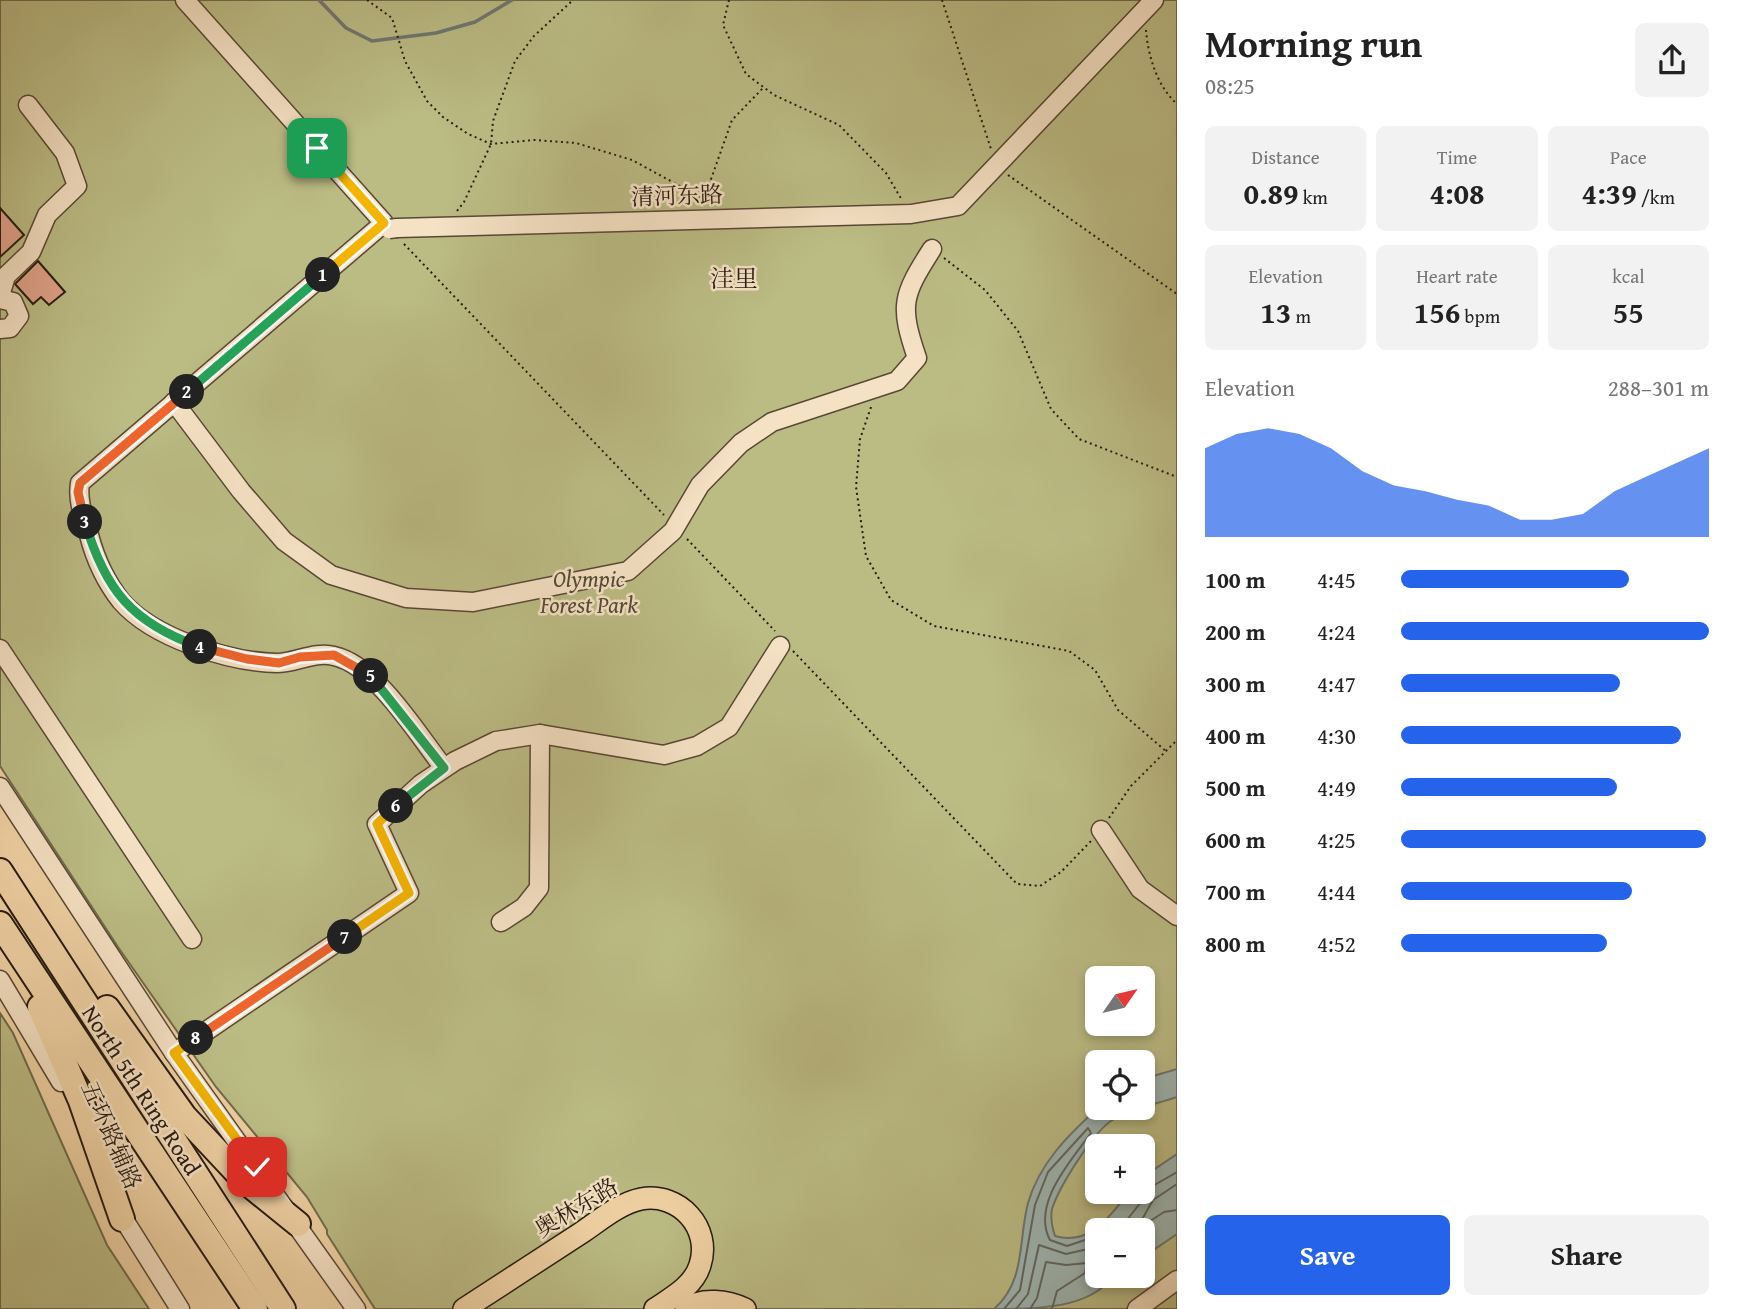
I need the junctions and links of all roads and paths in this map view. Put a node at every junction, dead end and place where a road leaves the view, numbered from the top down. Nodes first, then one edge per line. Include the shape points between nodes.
1 (185, 0) edge
2 (368, 0) edge
3 (573, 0) edge
4 (942, 0) edge
5 (1149, 4) edge
6 (763, 87) dead end
7 (28, 104) dead end
8 (1177, 104) edge
9 (491, 144) junction
10 (997, 168) junction
11 (699, 198) junction
12 (706, 219) junction
13 (444, 227) junction
14 (393, 230) junction
15 (932, 249) dead end
16 (1177, 294) edge
17 (0, 297) edge
18 (0, 329) edge
19 (876, 389) junction
20 (174, 402) junction
21 (676, 527) junction
22 (783, 643) junction
23 (0, 649) edge
24 (540, 734) junction
25 (1177, 740) edge
26 (1167, 752) junction
27 (444, 768) junction
28 (0, 787) edge
29 (1101, 830) junction
30 (0, 870) edge
31 (1177, 916) edge
32 (501, 922) dead end
33 (0, 924) edge
34 (192, 939) dead end
35 (16, 948) junction
36 (0, 980) edge
37 (174, 1053) junction
38 (122, 1219) junction
39 (298, 1224) junction
40 (1177, 1280) edge
41 (180, 1309) edge
42 (255, 1309) edge
43 (283, 1309) edge
44 (356, 1309) edge
45 (464, 1309) edge
46 (654, 1309) edge
47 (685, 1309) edge
48 (745, 1309) edge
49 (1137, 1309) edge

1 - 14 street
2 - 9 path via 392,18 405,61 427,101 468,134
3 - 9 path via 515,61 493,121
4 - 10 path
5 - 8 path via 1148,55
5 - 10 street
6 - 11 path via 732,120 710,182
7 - 17 street via 65,153 77,186 47,215 31,252 6,276
9 - 11 path via 576,143 632,160
9 - 13 path via 464,202
10 - 12 street, 清河东路 via 958,206 911,214
10 - 16 path
11 - 12 path
12 - 13 street, 清河东路
13 - 14 street, 清河东路
14 - 20 street
14 - 21 path
15 - 19 street via 910,283 904,318 917,358 897,382
17 - 18 street via 13,302 19,316 10,328
19 - 21 street via 772,422 741,443 700,485
19 - 26 path via 860,439 856,487 866,556 891,600 934,626 1069,651 1095,670 1118,710
20 - 21 street via 284,541 331,575 405,598 473,602 628,571
20 - 27 street via 80,483 78,492 93,550 122,602 177,639 211,651 279,663 334,655 367,671
21 - 22 path
22 - 24 street via 729,727 697,746 664,755
22 - 29 path via 1017,884 1041,886
23 - 34 street
24 - 27 street via 496,741
24 - 32 street via 539,888
25 - 26 path
26 - 29 path via 1131,786
27 - 37 street via 377,824 409,893
28 - 37 street
29 - 31 street via 1140,889
30 - 39 highway via 184,1116 245,1181
30 - 43 highway, North 5th Ring Road
33 - 35 highway, North 5th Ring Road
35 - 38 highway via 81,1101
35 - 42 highway, North 5th Ring Road
36 - 38 street, 五环路辅路 via 57,1072
37 - 39 street
38 - 41 street, 五环路辅路
39 - 44 street
40 - 49 street
45 - 46 main road, 奥林东路 via 625,1205 657,1198 677,1203 689,1213 702,1244 700,1266 685,1287
47 - 48 main road via 720,1301

